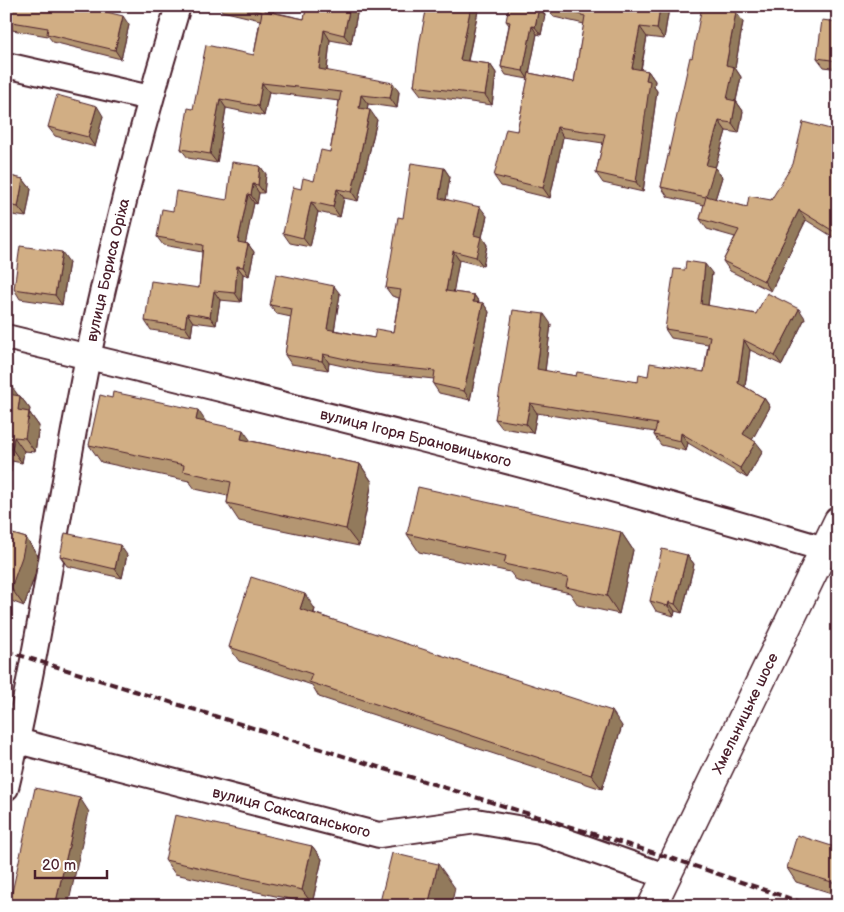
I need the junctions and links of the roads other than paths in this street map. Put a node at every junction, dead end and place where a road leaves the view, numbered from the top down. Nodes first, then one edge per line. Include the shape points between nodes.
1 (178, 6) edge
2 (6, 65) edge
3 (150, 98) junction
4 (6, 337) edge
5 (88, 357) junction
6 (838, 521) edge
7 (824, 549) junction
8 (12, 739) edge
9 (6, 788) edge
10 (665, 876) junction
11 (652, 906) edge

1 - 3 street, вулиця Бориса Оріха
2 - 3 street
3 - 5 street, вулиця Бориса Оріха
4 - 5 street, вулиця Ігоря Брановицького
5 - 7 street, вулиця Ігоря Брановицького via 413,436
5 - 8 street, вулиця Бориса Оріха via 55,539
6 - 7 street, Хмельницьке шосе
7 - 10 street, Хмельницьке шосе
8 - 9 street
8 - 10 street, вулиця Саксаганського via 379,835 476,821 540,832
10 - 11 street, Хмельницьке шосе

